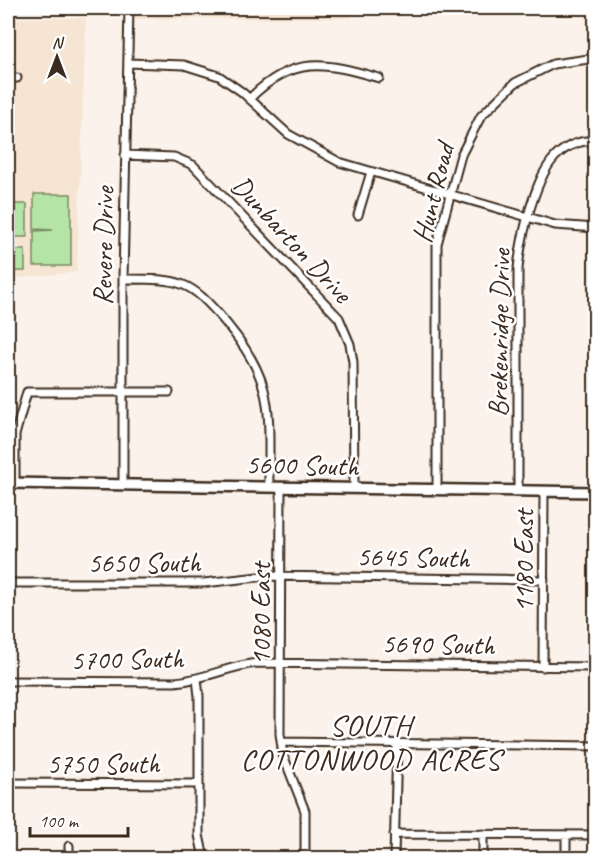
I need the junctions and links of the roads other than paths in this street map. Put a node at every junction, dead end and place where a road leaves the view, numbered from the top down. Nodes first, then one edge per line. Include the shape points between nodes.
1 (129, 8) edge
2 (596, 58) edge
3 (128, 63) junction
4 (8, 78) edge
5 (17, 78) dead end
6 (379, 78) dead end
7 (249, 99) junction
8 (596, 140) edge
9 (125, 155) junction
10 (371, 172) junction
11 (449, 195) junction
12 (358, 215) dead end
13 (528, 217) junction
14 (596, 228) edge
15 (123, 279) junction
16 (123, 392) junction
17 (169, 392) dead end
18 (11, 483) edge
19 (123, 485) junction
20 (269, 487) junction
21 (281, 487) junction
22 (354, 488) junction
23 (437, 489) junction
24 (518, 490) junction
25 (544, 491) junction
26 (596, 492) edge
27 (281, 576) junction
28 (544, 580) junction
29 (8, 583) edge
30 (280, 663) junction
31 (543, 667) junction
32 (596, 667) edge
33 (197, 679) junction
34 (8, 681) edge
35 (281, 742) junction
36 (397, 744) junction
37 (596, 746) edge
38 (8, 783) edge
39 (199, 784) junction
40 (394, 834) junction
41 (483, 834) junction
42 (566, 835) junction
43 (596, 835) edge
44 (69, 846) dead end
45 (69, 858) edge
46 (204, 858) edge
47 (305, 858) edge
48 (394, 858) edge
49 (483, 858) edge
50 (566, 858) edge

1 - 3 street, Revere Drive
2 - 11 street, Hunt Road via 544,68 497,98 470,134
3 - 7 street via 202,69 227,81
3 - 9 street, Revere Drive
4 - 5 street
6 - 7 street via 339,66 304,65 272,78
7 - 10 street via 306,146
8 - 13 street, Brekenridge Drive via 572,145 550,161 539,178
9 - 15 street, Revere Drive
9 - 22 street, Dunbarton Drive via 174,157 193,165 339,318 353,362
10 - 11 street
10 - 12 street
11 - 13 street
11 - 23 street, Hunt Road via 437,250
13 - 14 street via 566,228
13 - 24 street, Brekenridge Drive via 518,268
15 - 16 street, Revere Drive
15 - 20 street via 167,279 191,287 206,298 246,345 266,394
16 - 17 street
16 - 18 street via 27,392 15,435
16 - 19 street, Revere Drive
18 - 19 main road, 5600 South
19 - 20 main road, 5600 South
20 - 21 main road, 5600 South
21 - 22 main road, 5600 South
21 - 27 street, 1080 East
22 - 23 main road, 5600 South
23 - 24 main road, 5600 South
24 - 25 main road, 5600 South
25 - 26 main road, 5600 South
25 - 28 street, 1180 East
27 - 28 street, 5645 South
27 - 29 street, 5650 South via 204,583
27 - 30 street, 1080 East
28 - 31 street, 1180 East
30 - 31 street, 5690 South
30 - 33 street, 5700 South via 243,664
30 - 35 street, 1080 East
31 - 32 street, 5690 South
33 - 34 street, 5700 South
33 - 39 street
35 - 36 street
35 - 47 street, 1080 East via 287,768 303,801
36 - 37 street
36 - 40 street
38 - 39 street, 5750 South
39 - 46 street via 199,835
40 - 41 street
40 - 48 street
41 - 42 street
41 - 49 street
42 - 43 street
42 - 50 street
44 - 45 street

